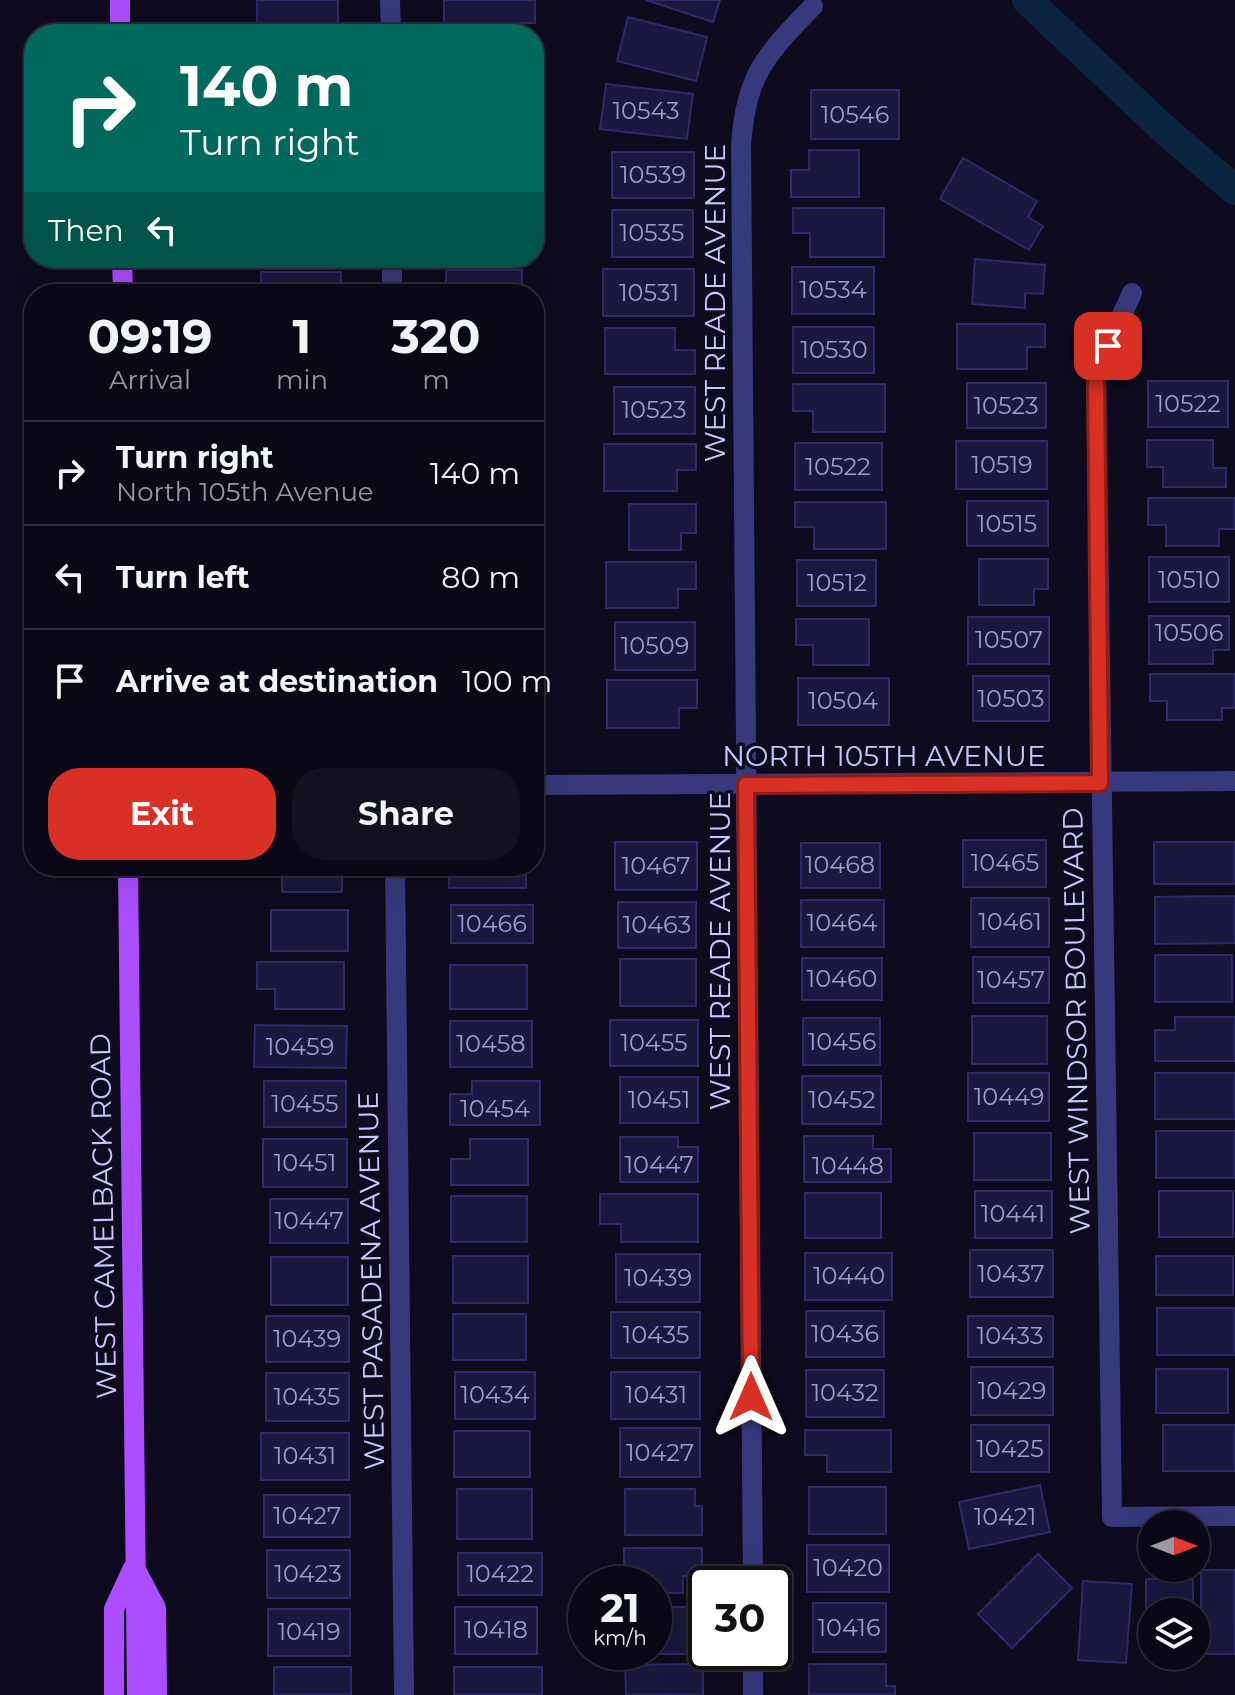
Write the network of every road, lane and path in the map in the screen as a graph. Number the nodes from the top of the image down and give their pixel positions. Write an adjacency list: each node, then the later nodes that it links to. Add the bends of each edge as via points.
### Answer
1 (120, 0): 4 (main road)
2 (390, 0): 5 (street)
3 (813, 6): 10 (street, WEST READE AVENUE, via 767,54 743,111)
4 (120, 24)
5 (391, 24)
6 (1132, 293): 8 (street, WEST WINDSOR BOULEVARD, via 1096,372)
7 (1235, 781): 8 (street, NORTH 105TH AVENUE)
8 (1100, 783): 10 (street, NORTH 105TH AVENUE); 13 (street, WEST WINDSOR BOULEVARD, via 1112,1517)
9 (544, 785): 10 (street, NORTH 105TH AVENUE)
10 (746, 785): 15 (street, WEST READE AVENUE)
11 (128, 876): 14 (main road, WEST CAMELBACK ROAD)
12 (395, 876): 20 (street, WEST PASADENA AVENUE)
13 (1235, 1516)
14 (134, 1566): 17 (main road, WEST CAMELBACK ROAD, via 114,1609); 18 (main road); 19 (main road, WEST CAMELBACK ROAD, via 156,1608)
15 (753, 1566)
16 (753, 1670): 21 (street)
17 (114, 1695)
18 (137, 1695)
19 (157, 1695)
20 (404, 1695)
21 (753, 1695)

